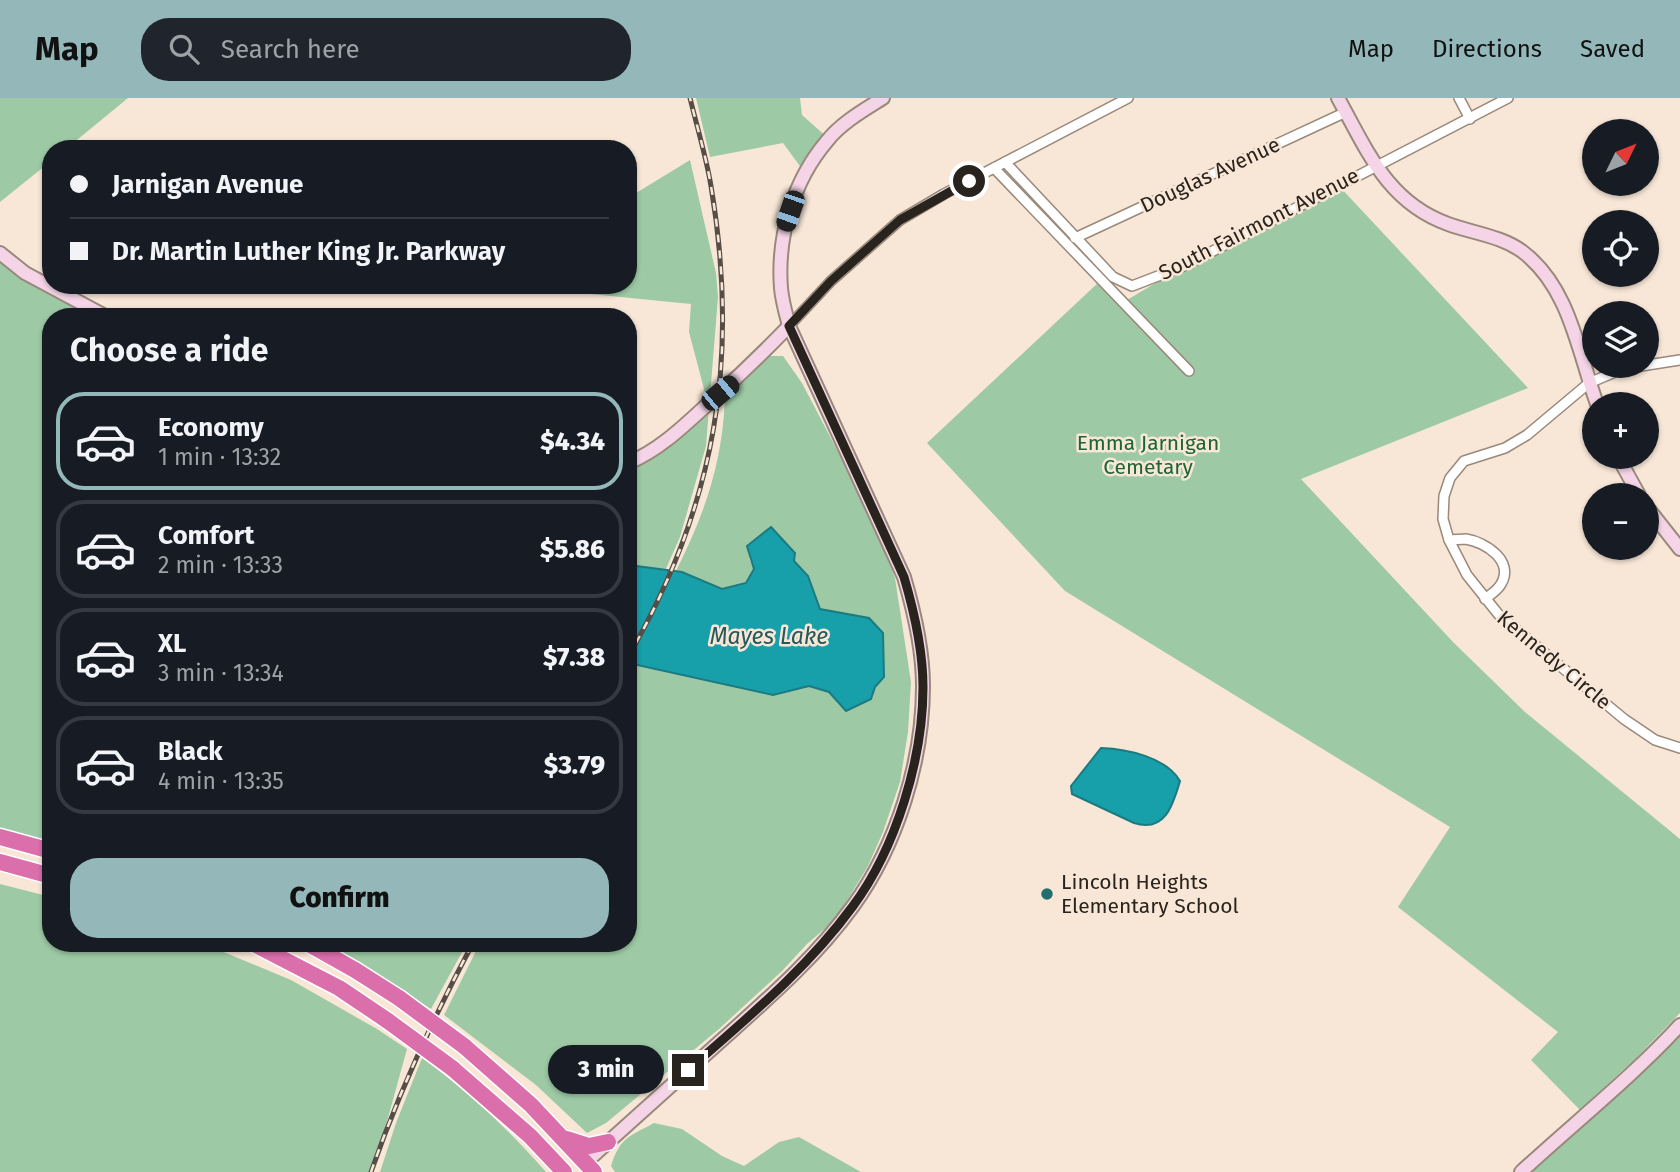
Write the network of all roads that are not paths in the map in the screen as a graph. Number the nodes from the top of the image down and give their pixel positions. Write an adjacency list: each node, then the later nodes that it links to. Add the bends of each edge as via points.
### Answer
1 (883, 98): 16 (main road, via 828,138 794,198 785,224 782,257 781,289)
2 (1128, 98): 8 (street)
3 (1338, 98): 6 (main road)
4 (1459, 98): 7 (street)
5 (1508, 98): 7 (street, South Fairmont Avenue)
6 (1346, 112): 9 (main road); 11 (street, Douglas Avenue)
7 (1471, 119): 9 (street, South Fairmont Avenue)
8 (1005, 162): 10 (street); 11 (street, South Fairmont Avenue)
9 (1375, 166): 11 (street, South Fairmont Avenue, via 1184,266 1132,286 1113,277); 19 (main road, via 1402,196 1437,220 1523,252 1560,298)
10 (994, 168): 16 (street, via 900,220 831,281); 18 (street)
11 (1075, 238)
12 (0, 253): 13 (main road)
13 (42, 282)
14 (64, 294): 15 (main road)
15 (90, 308)
16 (789, 326): 21 (main road, via 698,414); 35 (main road, via 904,577 914,611 923,685 911,778 889,844 854,905 801,968)
17 (1680, 360): 19 (street, Kennedy Circle, via 1622,369)
18 (1189, 371)
19 (1589, 383): 20 (main road); 23 (street, Kennedy Circle, via 1527,435 1505,448 1464,461 1450,478 1444,496 1443,519)
20 (1592, 392)
21 (637, 458)
22 (1659, 523): 24 (main road)
23 (1449, 540): 25 (street, Kennedy Circle); 25 (street, via 1484,545 1503,565 1501,585)
24 (1680, 549)
25 (1485, 599): 26 (street, Kennedy Circle, via 1624,719 1655,740)
26 (1680, 748)
27 (0, 837): 28 (highway)
28 (42, 849)
29 (0, 862): 30 (highway)
30 (42, 874)
31 (269, 952): 36 (highway, bridge, via 339,988 388,1021 452,1068)
32 (323, 952): 34 (highway, bridge, via 464,1046)
33 (1680, 1025): 39 (main road)
34 (563, 1138): 35 (highway, via 589,1146); 37 (highway)
35 (608, 1142): 37 (main road)
36 (550, 1157): 37 (highway); 38 (highway)
37 (587, 1169)
38 (564, 1172)
39 (1521, 1172)

